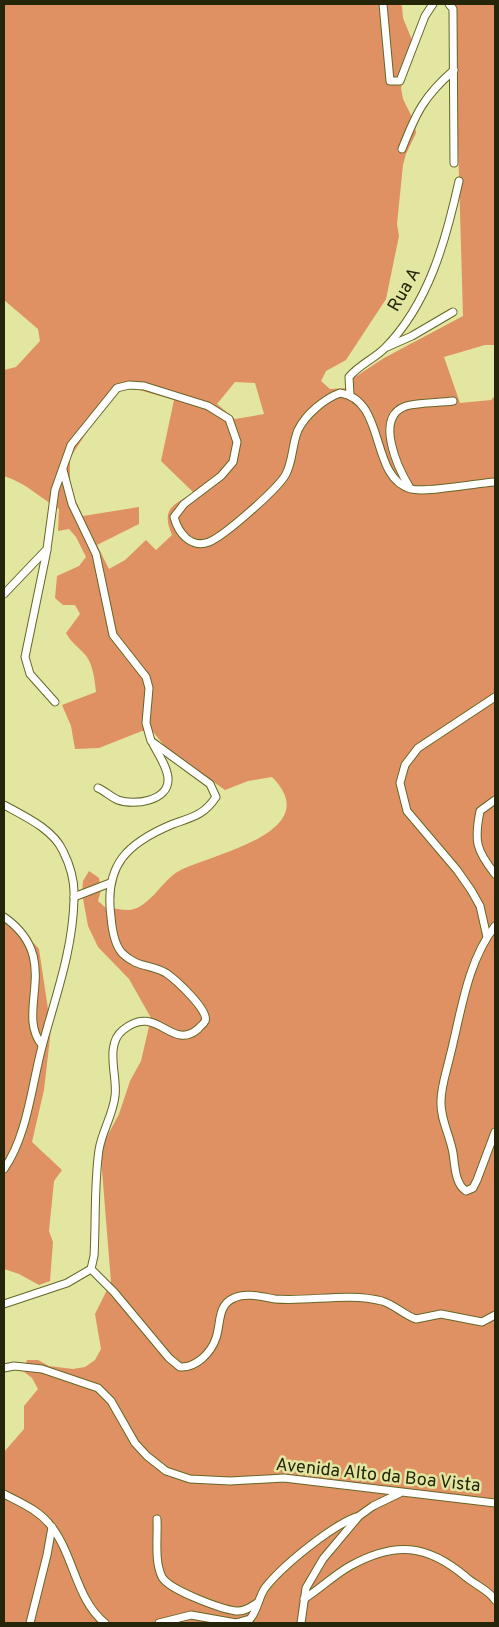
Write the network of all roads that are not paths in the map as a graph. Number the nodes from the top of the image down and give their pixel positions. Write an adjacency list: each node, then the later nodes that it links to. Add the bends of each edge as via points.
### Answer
1 (383, 4): 2 (street, via 390,81 400,81 425,16)
2 (433, 4)
3 (450, 4): 4 (street, via 453,9)
4 (454, 70): 5 (street, via 436,86 417,111); 6 (street)
5 (402, 149)
6 (454, 163)
7 (458, 181): 9 (street, Rua A, via 446,240 430,280)
8 (453, 312): 9 (street)
9 (384, 349): 10 (street, Rua A, via 358,366 349,377)
10 (350, 394): 12 (street, via 340,393 317,408 299,430 282,480 208,542 194,543 183,537 174,517 184,504 221,476 233,462 237,442 229,419 208,406 144,386 117,388 76,436); 14 (street, via 372,423 392,477)
11 (452, 401): 14 (street, via 406,406 393,419 391,450)
12 (63, 470): 15 (street, via 52,500); 19 (street, via 72,504 96,554 109,626 148,683 146,723)
13 (495, 482): 14 (street)
14 (410, 489)
15 (47, 549): 16 (street); 18 (street, via 25,657 30,674)
16 (4, 594)
17 (495, 697): 28 (street, via 418,748 405,765 400,782 407,811 457,870 480,906)
18 (55, 702)
19 (152, 741): 20 (street, via 168,778 167,786 160,795 141,802 128,802 117,800); 24 (street, via 210,784 216,797 204,812 168,826 130,849 115,866)
20 (98, 788)
21 (495, 800): 23 (street, via 480,811 476,837 478,850)
22 (4, 805): 25 (street, via 47,832 62,849 72,877)
23 (495, 874)
24 (110, 883): 25 (street); 32 (street, via 111,918 121,952 142,967 165,973 182,986 206,1013 205,1022 184,1037 171,1034 153,1022 131,1025 117,1037 113,1056 115,1097 99,1150)
25 (74, 896): 29 (street, via 64,969)
26 (4, 917): 29 (street, via 21,932 31,948 36,985 34,1027)
27 (495, 926): 28 (street)
28 (487, 937): 30 (street, via 467,985 441,1100 443,1123 458,1180 466,1191 473,1188 477,1180)
29 (42, 1045): 31 (street, via 39,1068 16,1146)
30 (495, 1132)
31 (4, 1169)
32 (91, 1269): 33 (street, via 67,1283); 34 (street, via 180,1367 194,1364 203,1357 216,1337 224,1305 245,1295 288,1300 365,1299 392,1305 416,1319 441,1314 482,1322)
33 (4, 1304)
34 (495, 1314)
35 (4, 1368): 36 (street, Avenida Alto da Boa Vista, via 42,1369 98,1388 111,1402 135,1443 166,1472 190,1479 284,1478)
36 (400, 1493): 38 (street, Avenida Alto da Boa Vista); 39 (street)
37 (4, 1494): 41 (street, via 37,1511)
38 (495, 1503)
39 (359, 1516): 42 (street, via 313,1575); 44 (street, via 342,1523 287,1566 264,1590)
40 (157, 1519): 44 (street, via 158,1564 165,1582 180,1591 235,1611)
41 (52, 1526): 45 (street); 46 (street, via 94,1612)
42 (304, 1599): 43 (street, via 351,1566 380,1553 411,1549 447,1561); 49 (street)
43 (495, 1600)
44 (257, 1603): 48 (street, via 250,1619)
45 (30, 1623)
46 (105, 1623)
47 (159, 1623): 48 (street, via 190,1615)
48 (236, 1623)
49 (301, 1623)

